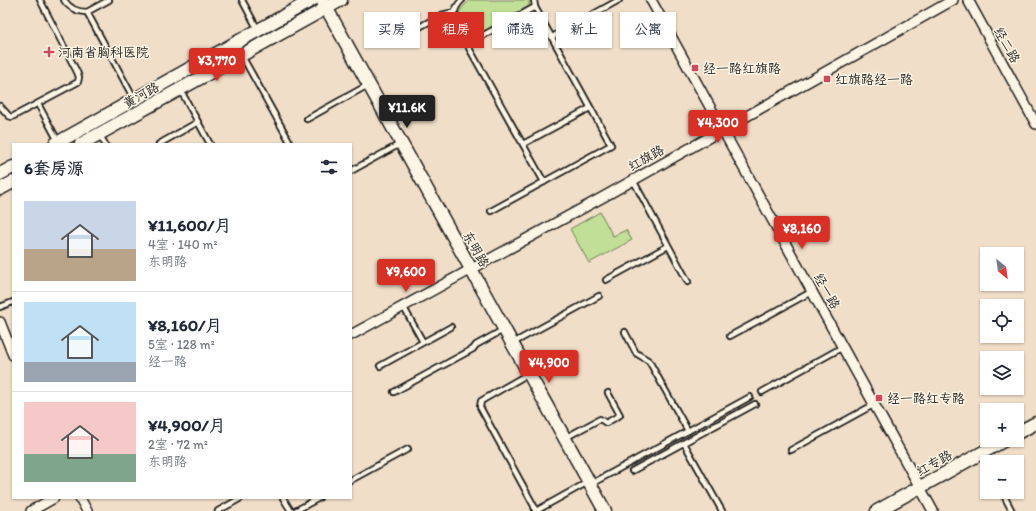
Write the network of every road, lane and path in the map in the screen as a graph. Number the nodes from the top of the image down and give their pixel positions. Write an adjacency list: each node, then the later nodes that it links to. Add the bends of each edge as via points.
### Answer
1 (40, 0): 25 (lane, via 79,77 78,82)
2 (64, 0): 15 (lane, via 72,8)
3 (109, 0): 15 (lane)
4 (242, 0): 17 (lane)
5 (312, 0): 17 (street, 黄河路)
6 (341, 0): 13 (street, 黄河路)
7 (462, 0): 16 (lane)
8 (534, 0): 14 (lane)
9 (619, 0): 19 (lane)
10 (651, 0): 31 (street, 经一路)
11 (953, 0): 31 (street, 红旗路)
12 (968, 0): 30 (street, 经二路)
13 (324, 4): 21 (street, 黄河路); 22 (street, 东明路)
14 (535, 7): 18 (lane); 19 (lane)
15 (87, 12): 24 (lane)
16 (455, 12)
17 (258, 30): 24 (street, 黄河路)
18 (484, 34)
19 (552, 37): 27 (lane)
20 (469, 48): 39 (lane)
21 (242, 55): 23 (street, 黄河路); 37 (lane)
22 (369, 84): 28 (lane); 38 (street, 东明路)
23 (180, 89): 29 (lane); 32 (street, 黄河路)
24 (134, 99): 33 (street, 黄河路)
25 (38, 104): 26 (lane, via 12,117); 33 (lane)
26 (0, 106)
27 (590, 108): 39 (lane); 44 (lane, via 611,145)
28 (307, 119)
29 (198, 122): 35 (lane); 36 (lane)
30 (1036, 124)
31 (723, 129): 43 (street, 红旗路); 52 (street, 经一路)
32 (102, 139): 34 (street, 黄河路)
33 (57, 143)
34 (85, 143)
35 (161, 143)
36 (209, 143)
37 (290, 143)
38 (402, 143): 41 (lane); 49 (street, 东明路)
39 (523, 144): 44 (lane)
40 (12, 168): 42 (street)
41 (352, 170)
42 (0, 174)
43 (633, 180): 48 (lane); 49 (street, 红旗路)
44 (544, 182): 47 (lane)
45 (12, 183): 46 (street)
46 (0, 189)
47 (491, 211)
48 (668, 246): 50 (lane); 51 (lane)
49 (471, 269): 55 (street, 红旗路); 59 (street, 东明路)
50 (606, 280)
51 (688, 282)
52 (812, 291): 62 (lane); 65 (street, 经一路)
53 (599, 296): 64 (lane)
54 (12, 302): 56 (lane)
55 (403, 306): 61 (street, 红旗路); 63 (lane)
56 (0, 307)
57 (0, 322): 66 (street)
58 (451, 327): 63 (lane)
59 (504, 329): 64 (street, 东明路); 69 (lane)
60 (624, 332): 77 (lane, via 636,353 649,361)
61 (352, 334)
62 (730, 336)
63 (423, 342): 67 (lane)
64 (512, 343): 68 (street, 东明路)
65 (843, 347): 70 (lane); 74 (street, 经一路)
66 (12, 352)
67 (380, 366)
68 (529, 373): 78 (street, 东明路); 99 (lane, via 480,401 480,407)
69 (394, 392)
70 (762, 392)
71 (608, 393): 78 (lane, via 620,415 606,422 600,419)
72 (750, 397): 77 (lane)
73 (755, 404): 79 (lane)
74 (875, 404): 82 (lane); 87 (street, 经一路)
75 (1036, 423): 76 (street)
76 (1024, 429)
77 (688, 431): 86 (lane)
78 (565, 438): 86 (street, 东明路)
79 (684, 442): 84 (lane); 101 (lane)
80 (992, 447): 83 (street, 红专路)
81 (408, 449): 85 (lane)
82 (791, 450)
83 (981, 453): 87 (street, 红专路)
84 (632, 471)
85 (352, 479)
86 (590, 483): 99 (lane); 100 (street, 东明路)
87 (920, 487): 102 (street, 红专路); 103 (street, 经一路)
88 (52, 499): 94 (street)
89 (81, 499): 95 (street)
90 (239, 499): 96 (lane)
91 (284, 499): 97 (lane)
92 (317, 499): 98 (lane)
93 (1006, 499): 104 (lane)
94 (31, 511)
95 (87, 511)
96 (218, 511)
97 (291, 511)
98 (295, 511)
99 (536, 511)
100 (605, 511)
101 (722, 511)
102 (877, 511)
103 (933, 511)
104 (1012, 511)

